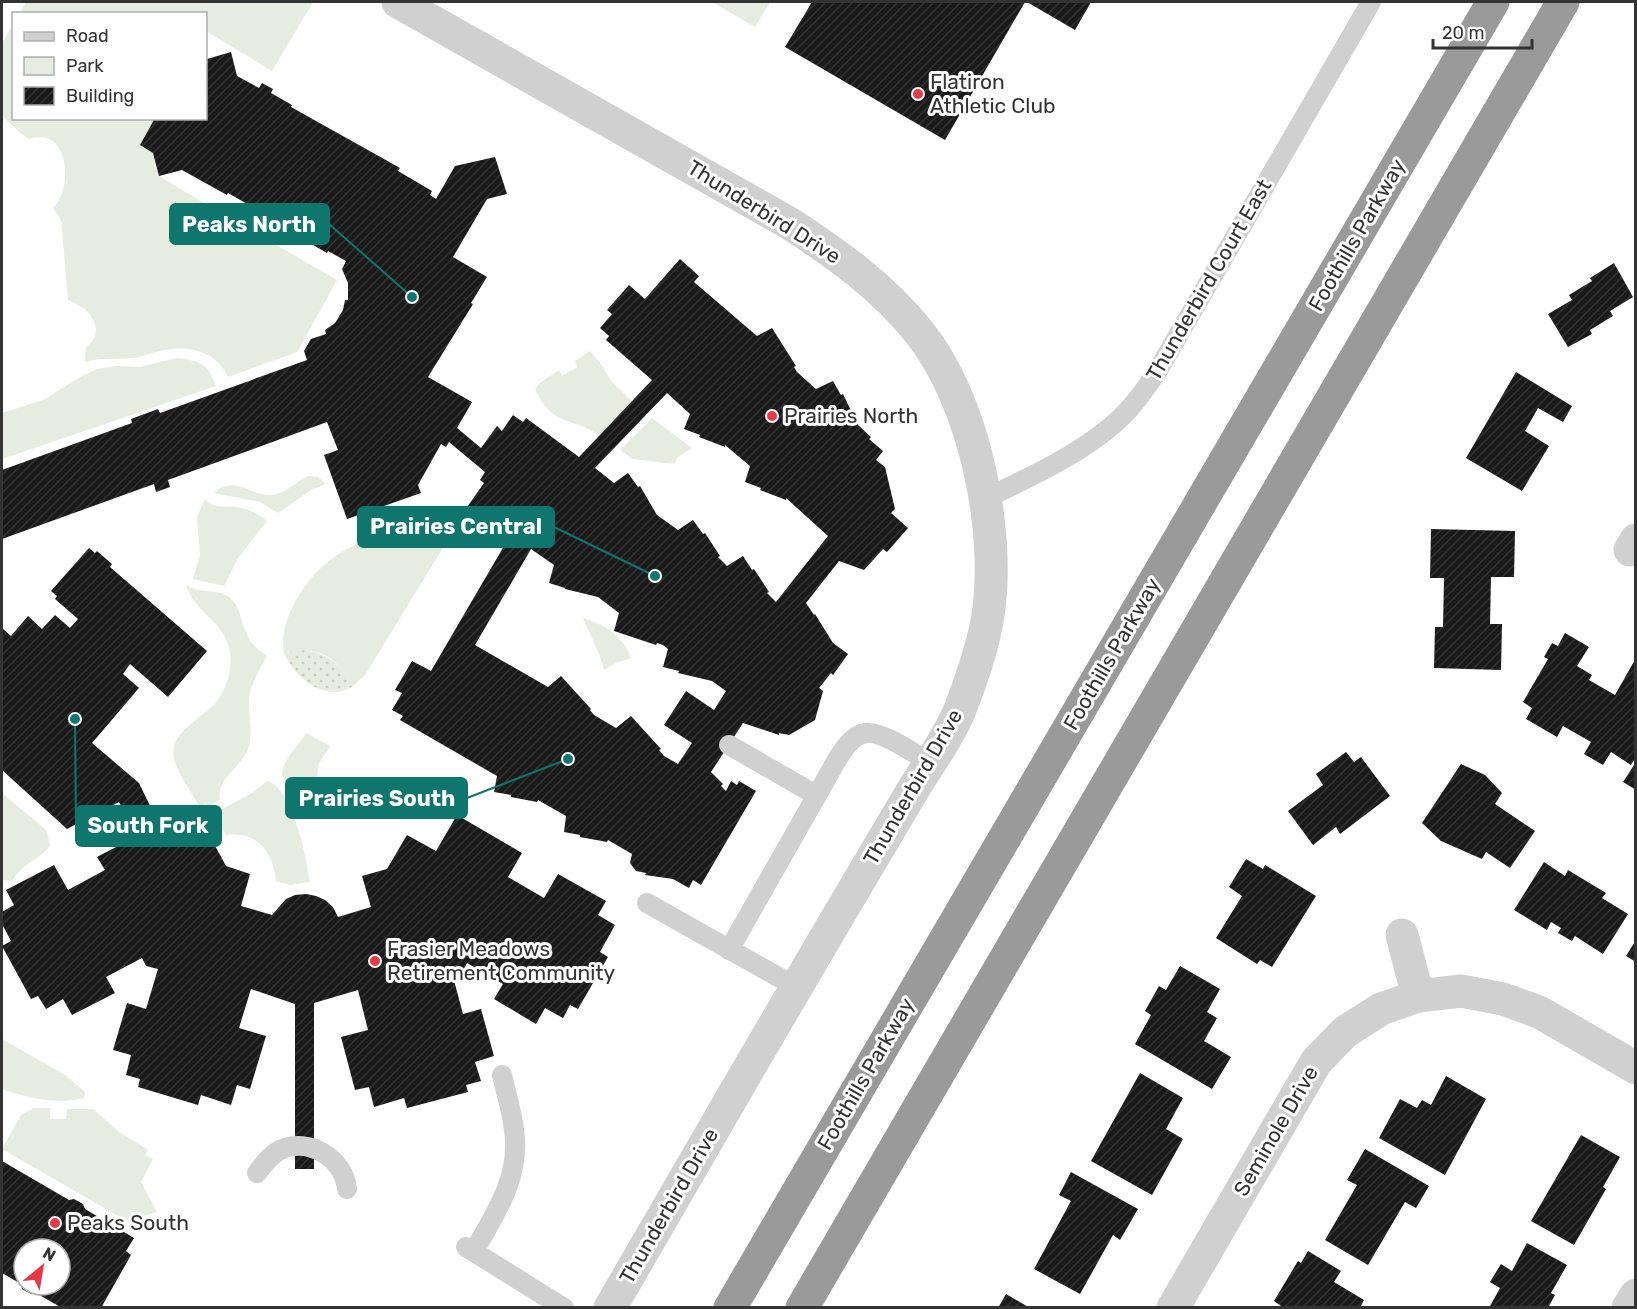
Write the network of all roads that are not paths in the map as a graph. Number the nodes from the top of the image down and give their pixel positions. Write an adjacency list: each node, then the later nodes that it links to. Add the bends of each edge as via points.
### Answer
1 (398, 2): 5 (street, Thunderbird Drive, via 789,223 867,278 921,334 949,378 970,435)
2 (1371, 2): 5 (lane, Thunderbird Court East, via 1157,372 1134,404 1110,428 1070,455)
3 (1493, 2): 21 (highway, Foothills Parkway)
4 (1563, 2): 22 (highway)
5 (985, 500): 7 (street, Thunderbird Drive, via 992,548 988,614 976,666 957,716)
6 (729, 745): 8 (lane)
7 (930, 763): 8 (lane, via 882,736 867,733 855,737 843,750); 12 (street, Thunderbird Drive)
8 (816, 795): 11 (lane)
9 (647, 903): 11 (lane)
10 (1402, 935): 13 (street)
11 (729, 950): 12 (lane)
12 (796, 987): 20 (street, Thunderbird Drive)
13 (1418, 996): 14 (street, Seminole Drive, via 1461,991 1503,999 1539,1012); 23 (street, Seminole Drive, via 1381,1009 1345,1032 1316,1062)
14 (1635, 1068)
15 (502, 1076): 19 (lane, via 514,1130 513,1173 499,1207 470,1249)
16 (257, 1173): 17 (lane, via 268,1158 281,1150 313,1148 328,1155 339,1167)
17 (347, 1189)
18 (1635, 1295): 24 (street)
19 (564, 1308)
20 (610, 1308)
21 (730, 1308)
22 (802, 1308)
23 (1173, 1308)
24 (1628, 1308)

